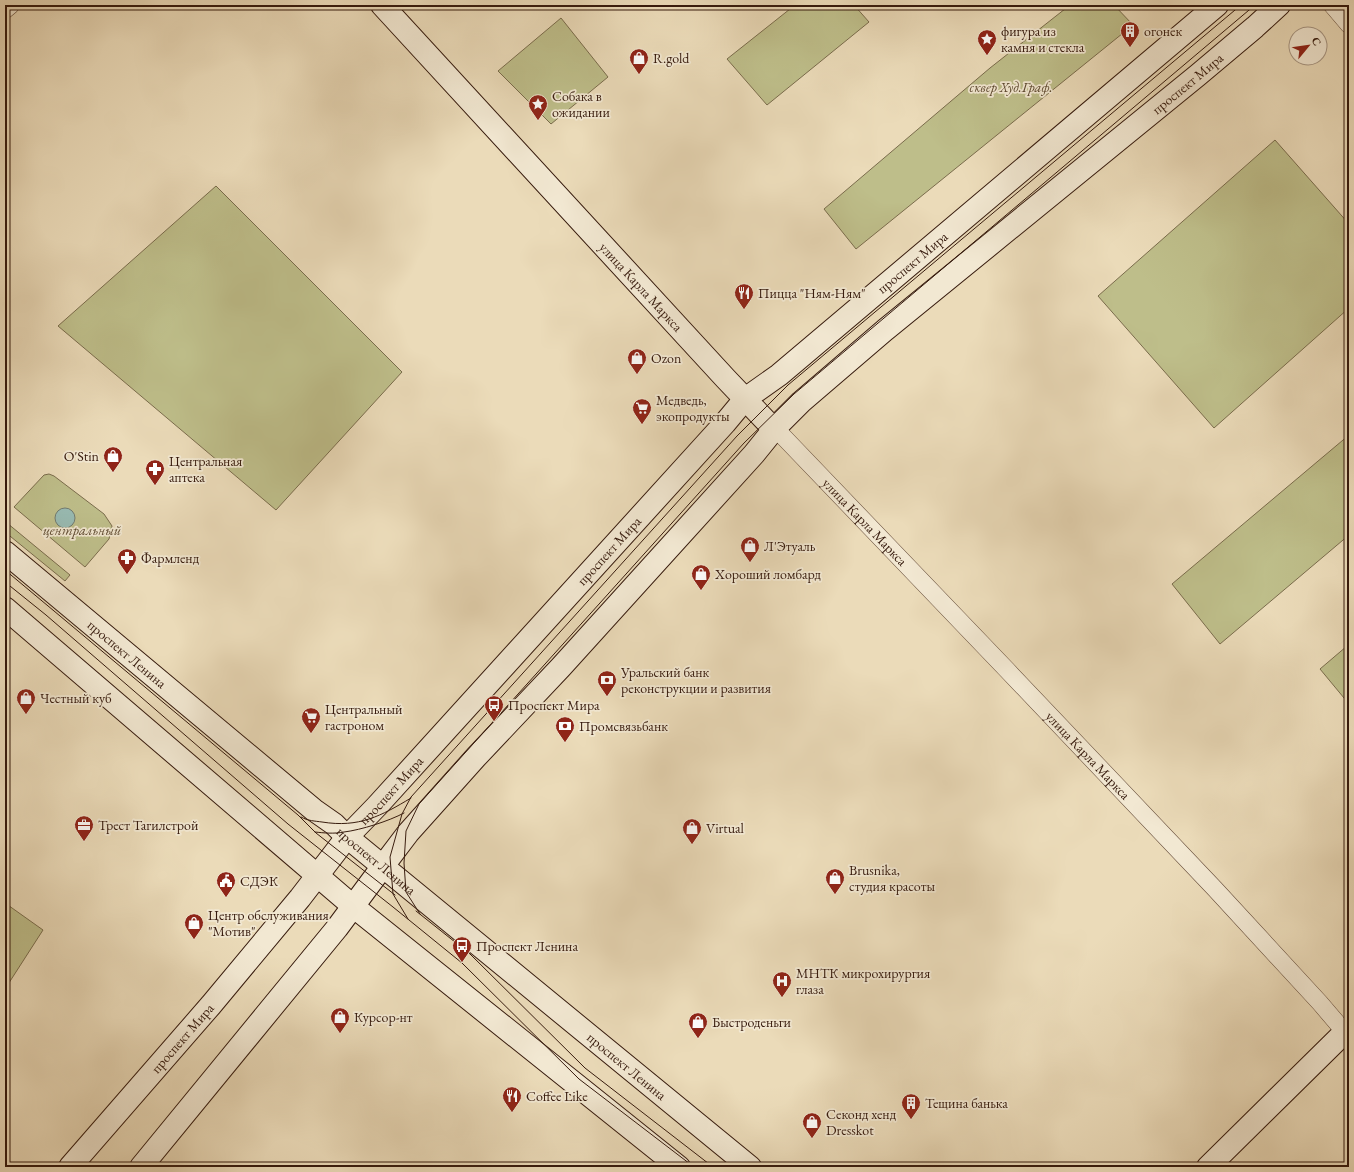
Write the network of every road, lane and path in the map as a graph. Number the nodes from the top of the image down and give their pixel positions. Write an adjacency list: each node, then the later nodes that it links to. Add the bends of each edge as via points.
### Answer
1 (11, 5): 6 (street)
2 (382, 5): 8 (main road, улица Карла Маркса)
3 (1217, 5): 8 (main road, проспект Мира, via 779,375)
4 (1279, 5): 9 (main road, проспект Мира, via 1198,75 885,330)
5 (1332, 5): 7 (street)
6 (5, 10)
7 (1349, 25)
8 (745, 399): 9 (main road, улица Карла Маркса); 12 (main road, проспект Мира)
9 (774, 428): 13 (main road, проспект Мира, via 754,454 408,833); 16 (street, улица Карла Маркса, via 1007,670)
10 (5, 552): 12 (main road, проспект Ленина)
11 (5, 608): 14 (main road)
12 (347, 837): 13 (main road, проспект Ленина); 14 (main road, проспект Мира)
13 (383, 866): 15 (main road, проспект Мира); 20 (main road, проспект Ленина)
14 (317, 876): 15 (main road); 17 (main road, проспект Мира, via 211,1005)
15 (354, 907): 18 (main road, проспект Мира); 19 (main road)
16 (1348, 1032): 21 (main road)
17 (70, 1167)
18 (141, 1167)
19 (679, 1167)
20 (750, 1167)
21 (1208, 1167)

